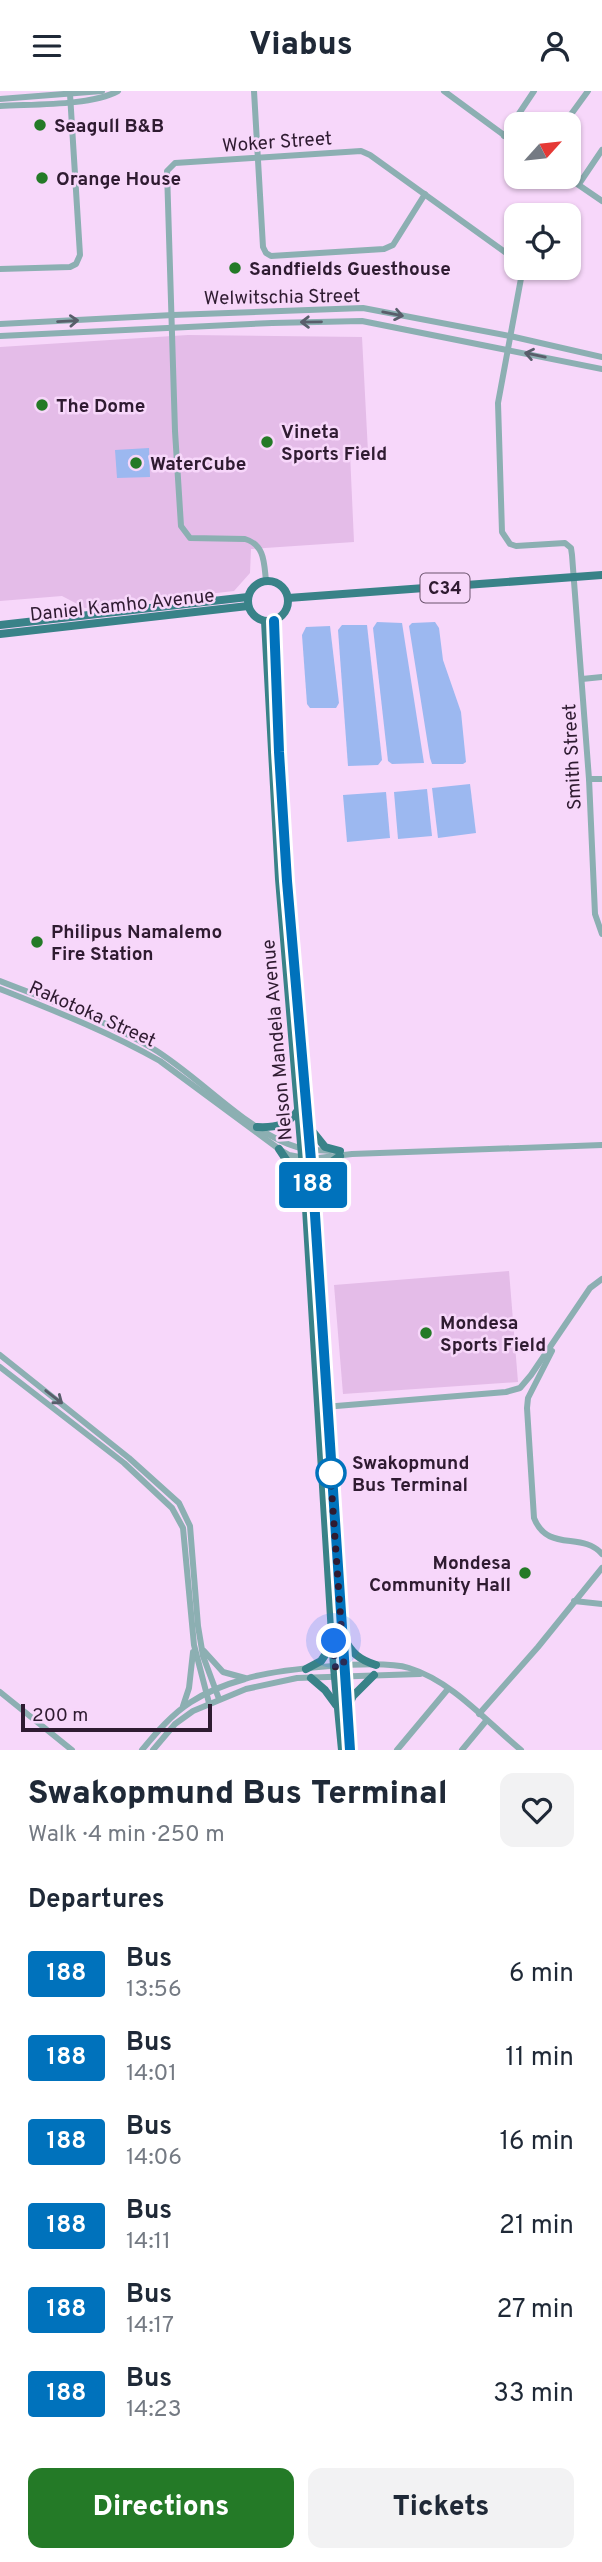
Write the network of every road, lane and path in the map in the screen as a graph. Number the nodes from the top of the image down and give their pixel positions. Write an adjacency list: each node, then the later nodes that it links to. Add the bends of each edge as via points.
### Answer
1 (102, 91): 7 (street)
2 (118, 91): 7 (street, via 90,100)
3 (254, 91): 14 (street)
4 (444, 91): 12 (street)
5 (534, 91): 10 (street)
6 (588, 91): 11 (street)
7 (71, 98): 8 (street); 9 (street); 20 (street, via 80,255 69,267)
8 (0, 99)
9 (0, 107)
10 (520, 112)
11 (573, 112)
12 (504, 136)
13 (602, 150): 15 (street)
14 (258, 158): 17 (street, Woker Street, via 361,151); 17 (street, via 263,247 271,256 384,249 393,245); 22 (street, Woker Street, via 175,163 167,171)
15 (581, 181)
16 (581, 185): 18 (street)
17 (425, 194): 19 (street, Woker Street)
18 (602, 201)
19 (504, 251)
20 (0, 269)
21 (521, 280): 26 (street)
22 (173, 315): 23 (street, Welwitschia Street, one-way to 22); 24 (street, Woker Street); 26 (street, Welwitschia Street, one-way to 26, via 362,308)
23 (0, 324)
24 (173, 329): 25 (street, Welwitschia Street); 27 (street, Welwitschia Street, one-way to 24, via 362,321); 31 (street, Woker Street, via 181,526 190,538 253,541 264,557)
25 (0, 336)
26 (510, 336): 27 (street); 28 (street, Welwitschia Street)
27 (507, 349): 28 (street, Welwitschia Street, one-way to 27); 30 (street, via 498,403 502,532 516,546 565,543)
28 (602, 364)
29 (602, 575): 30 (main road, C34)
30 (575, 577): 32 (main road, C34); 38 (street, Smith Street)
31 (266, 580): 32 (main road, via 280,585); 33 (main road, via 254,586)
32 (288, 598): 34 (main road, via 285,612)
33 (248, 601): 34 (main road, via 254,616); 35 (main road, Daniel Kamho Avenue); 36 (main road, Daniel Kamho Avenue)
34 (270, 621): 46 (main road, Nelson Mandela Avenue, via 279,879); 47 (main road, Nelson Mandela Avenue)
35 (0, 625)
36 (0, 634)
37 (602, 677): 38 (street)
38 (582, 679): 39 (street, Smith Street)
39 (589, 779): 40 (street); 41 (street, Smith Street)
40 (602, 779)
41 (593, 865): 42 (street); 43 (street, Smith Street, via 595,914)
42 (602, 865)
43 (602, 934)
44 (0, 981): 48 (street, Rakotoka Street, via 148,1046)
45 (0, 989): 50 (street, Rakotoka Street, via 160,1061)
46 (299, 1109): 48 (main road, via 281,1126); 51 (main road, Nelson Mandela Avenue)
47 (307, 1124): 51 (main road, Nelson Mandela Avenue); 52 (main road, via 319,1142)
48 (257, 1127): 51 (street, Rakotoka Street)
49 (602, 1145): 52 (street, Rakotoka Street)
50 (279, 1149): 53 (street, Rakotoka Street); 55 (main road)
51 (305, 1149): 52 (street, Rakotoka Street); 53 (main road, Nelson Mandela Avenue)
52 (340, 1154): 53 (street, Rakotoka Street); 54 (main road)
53 (306, 1159): 54 (main road, Nelson Mandela Avenue); 55 (main road, Nelson Mandela Avenue)
54 (313, 1184): 60 (main road, Nelson Mandela Avenue)
55 (305, 1192): 60 (main road, Nelson Mandela Avenue)
56 (602, 1279): 57 (street, via 590,1288)
57 (564, 1328): 60 (street, via 520,1388); 61 (street, via 528,1398 534,1518 547,1537 592,1545)
58 (0, 1355): 67 (street, one-way to 67, via 129,1458 184,1509 190,1526)
59 (0, 1367): 67 (street, via 124,1463 177,1513 183,1528)
60 (323, 1407): 65 (main road, Nelson Mandela Avenue); 66 (main road, Nelson Mandela Avenue)
61 (602, 1554)
62 (602, 1568): 63 (street)
63 (574, 1601): 64 (street); 84 (street)
64 (602, 1604)
65 (341, 1632): 68 (main road, via 353,1653); 69 (main road, Nelson Mandela Avenue)
66 (334, 1641): 69 (main road, Nelson Mandela Avenue); 70 (main road, via 321,1661)
67 (198, 1645): 74 (street, via 223,1672); 76 (street); 79 (street); 82 (street)
68 (376, 1665): 69 (street); 71 (street)
69 (339, 1666): 70 (street); 73 (main road, Nelson Mandela Avenue)
70 (306, 1669): 74 (street)
71 (422, 1674): 72 (street); 77 (street)
72 (374, 1675): 73 (street); 83 (main road)
73 (340, 1677): 75 (street); 83 (main road, Nelson Mandela Avenue)
74 (246, 1678): 76 (street)
75 (311, 1678): 80 (street, via 268,1683); 83 (main road)
76 (215, 1689): 79 (street); 80 (street)
77 (448, 1689): 84 (street); 91 (street)
78 (0, 1692): 86 (street)
79 (205, 1694): 81 (street); 82 (street)
80 (219, 1699): 81 (street)
81 (209, 1703): 88 (street, via 174,1724)
82 (183, 1708): 87 (street)
83 (343, 1709): 89 (main road, Nelson Mandela Avenue); 90 (main road, Nelson Mandela Avenue)
84 (479, 1714): 85 (street)
85 (486, 1721): 92 (street); 93 (street)
86 (72, 1750)
87 (142, 1750)
88 (153, 1750)
89 (342, 1750)
90 (350, 1750)
91 (397, 1750)
92 (462, 1750)
93 (521, 1750)

